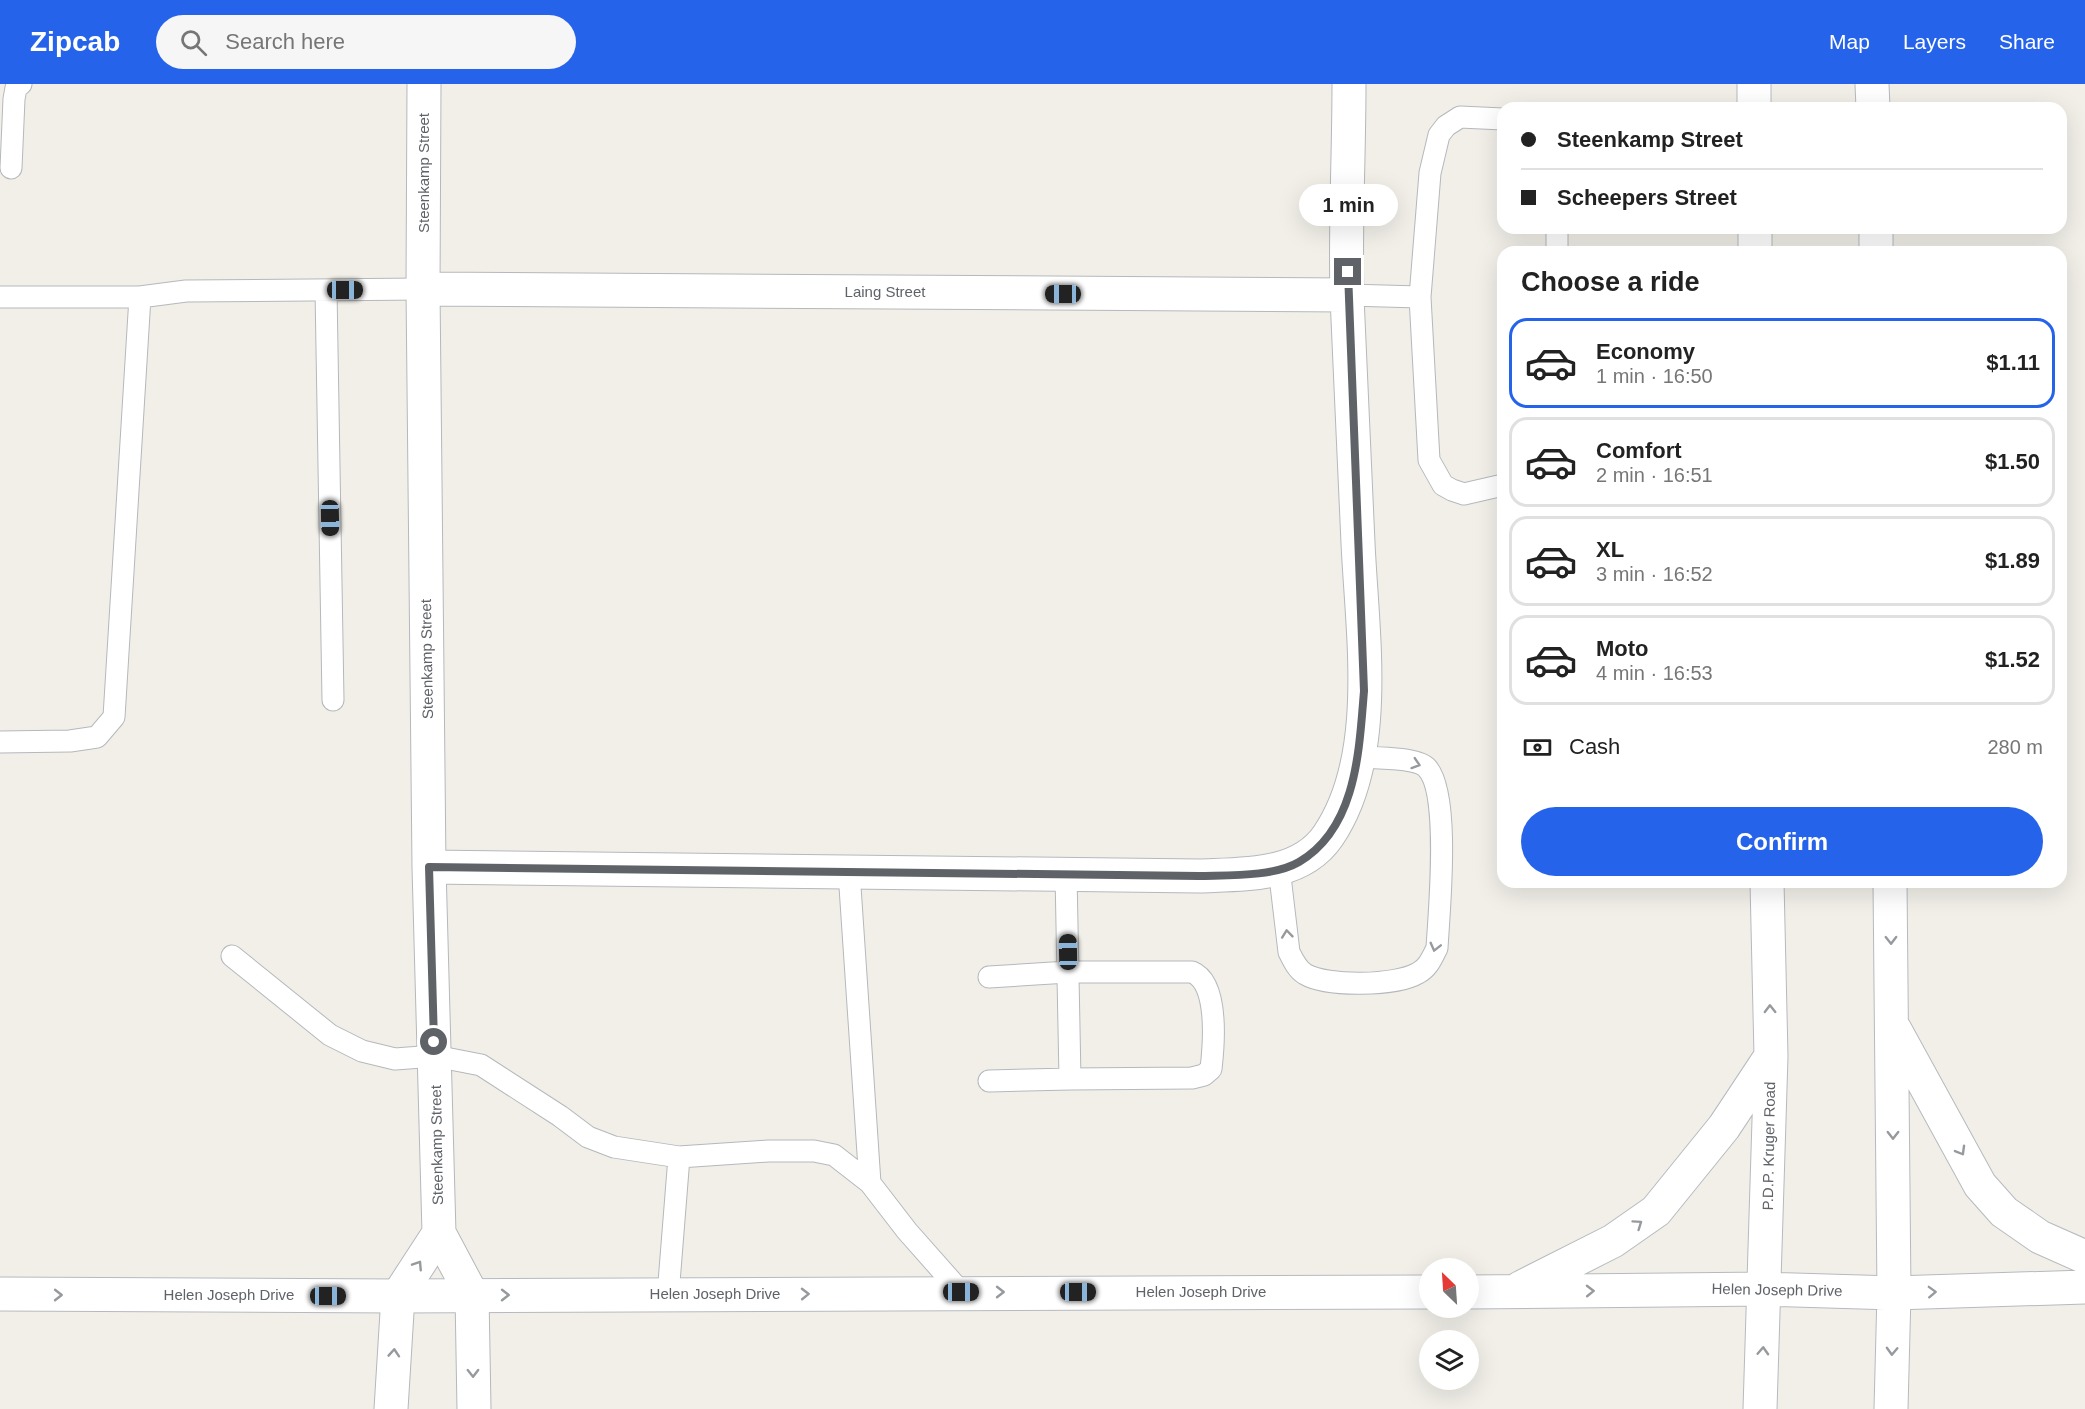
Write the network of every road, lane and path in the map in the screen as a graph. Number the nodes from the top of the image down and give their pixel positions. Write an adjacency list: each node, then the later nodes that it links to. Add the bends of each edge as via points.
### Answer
1 (21, 84): 9 (lane, via 14,99)
2 (424, 84): 11 (street, Steenkamp Street)
3 (1349, 84): 12 (street)
4 (1754, 84): 6 (street)
5 (1872, 84): 7 (street)
6 (1754, 102)
7 (1873, 102)
8 (1497, 119): 15 (lane, via 1460,117 1439,135 1430,173)
9 (11, 168)
10 (326, 290): 11 (lane); 14 (lane, via 186,291); 17 (lane)
11 (423, 290): 12 (street, Laing Street); 20 (street, Steenkamp Street)
12 (1347, 295): 15 (lane); 19 (street, via 1364,691)
13 (0, 297): 14 (lane)
14 (140, 297): 18 (lane, via 114,717 97,736 70,741)
15 (1420, 297): 16 (lane, via 1429,460 1443,485 1452,490 1464,494)
16 (1497, 486)
17 (333, 700)
18 (0, 742)
19 (1358, 757): 21 (street, via 1346,805 1327,838 1299,862); 21 (lane, one-way to 21, via 1425,765 1441,802 1437,948 1430,962 1400,982 1324,982 1305,974 1288,952)
20 (429, 867): 22 (street); 30 (street, Steenkamp Street)
21 (1279, 868): 23 (street, via 1209,876)
22 (849, 872): 23 (street); 35 (lane)
23 (1066, 874): 27 (lane)
24 (1767, 888): 31 (street, P.D.P. Kruger Road, one-way to 24)
25 (1890, 888): 29 (street, one-way to 29)
26 (232, 956): 30 (lane, via 330,1035 354,1047 395,1059)
27 (1068, 972): 28 (lane); 32 (lane); 32 (lane, via 1192,972 1203,976 1209,988 1212,1034 1211,1069 1204,1075)
28 (989, 977)
29 (1892, 1026): 37 (street, one-way to 37, via 1980,1185 2013,1219 2040,1237); 44 (street, one-way to 44)
30 (435, 1056): 34 (lane, via 481,1065 588,1137 614,1147); 36 (street, Steenkamp Street)
31 (1771, 1056): 39 (street, P.D.P. Kruger Road); 43 (street, one-way to 31, via 1613,1240 1656,1211 1724,1127)
32 (1070, 1079): 33 (lane)
33 (989, 1081)
34 (679, 1157): 35 (lane, via 814,1150 834,1155); 47 (lane)
35 (870, 1183): 40 (lane)
36 (439, 1233): 46 (street, Steenkamp Street); 48 (street, one-way to 36)
37 (2085, 1257)
38 (2085, 1287): 44 (street, Helen Joseph Drive, one-way to 38)
39 (1765, 1289): 43 (street, Helen Joseph Drive, one-way to 39); 44 (street, Helen Joseph Drive); 51 (street, P.D.P. Kruger Road, one-way to 39)
40 (961, 1292): 41 (street, Helen Joseph Drive, one-way to 41); 47 (street, Helen Joseph Drive, one-way to 40)
41 (1419, 1292)
42 (1479, 1292): 43 (street, Helen Joseph Drive)
43 (1513, 1292)
44 (1894, 1293): 52 (street, one-way to 52)
45 (0, 1294): 48 (street, Helen Joseph Drive, one-way to 48)
46 (472, 1295): 47 (street, Helen Joseph Drive, one-way to 47); 48 (street, Helen Joseph Drive); 50 (street, one-way to 50)
47 (668, 1295)
48 (398, 1296): 49 (street, one-way to 48)
49 (391, 1409)
50 (474, 1409)
51 (1760, 1409)
52 (1891, 1409)

